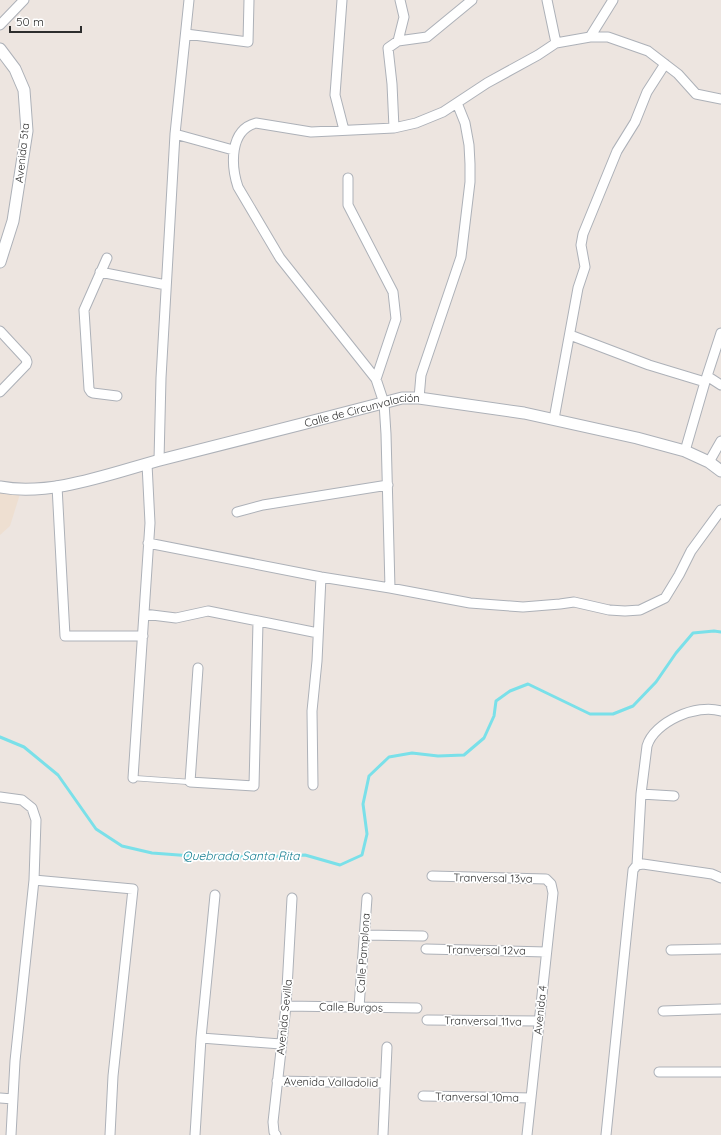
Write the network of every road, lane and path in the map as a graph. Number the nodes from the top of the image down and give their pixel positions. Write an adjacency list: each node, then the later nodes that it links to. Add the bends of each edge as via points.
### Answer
1 (24, 0): 9 (street)
2 (189, 0): 10 (street)
3 (249, 0): 10 (street, via 248,42)
4 (342, 0): 19 (street, via 336,95)
5 (400, 0): 12 (street, via 404,17)
6 (472, 0): 12 (street, via 428,36)
7 (547, 0): 13 (street)
8 (613, 0): 11 (street)
9 (0, 25)
10 (186, 34): 20 (street)
11 (590, 37): 13 (street); 15 (street, via 608,37 648,51)
12 (398, 41): 18 (street, via 388,48)
13 (556, 43): 17 (street)
14 (0, 49): 24 (street, Avenida 5ta, via 15,69 24,90 27,131 13,221)
15 (665, 64): 16 (street, via 696,94); 29 (street, via 647,92 635,122 616,151 583,234 581,245 585,267 578,288)
16 (721, 99)
17 (456, 103): 18 (street, via 443,112 416,123); 35 (street, via 464,123 470,164 461,257 421,375)
18 (394, 128): 19 (street)
19 (344, 130): 21 (street, via 312,132 256,123 240,134)
20 (175, 134): 21 (street); 26 (street)
21 (233, 150): 30 (street, via 238,187 280,258)
22 (348, 178): 30 (street, via 348,205 393,292 396,319)
23 (107, 258): 25 (street)
24 (0, 262)
25 (100, 272): 26 (street); 34 (street, via 84,310 89,388 93,393)
26 (166, 285): 40 (street)
27 (0, 331): 33 (street, via 27,362)
28 (721, 333): 31 (street)
29 (570, 335): 31 (street, via 649,365); 37 (street)
30 (376, 379): 36 (street)
31 (706, 379): 32 (street); 39 (street)
32 (721, 385)
33 (0, 392)
34 (117, 396)
35 (419, 398): 36 (street, Calle de Circunvalación, via 402,398); 37 (street, Calle de Circunvalación)
36 (384, 403): 40 (street, Calle de Circunvalación); 44 (street)
37 (554, 419): 39 (street, Calle de Circunvalación)
38 (721, 441): 41 (street)
39 (685, 451): 41 (street, Calle de Circunvalación)
40 (159, 460): 42 (street, Calle de Circunvalación)
41 (709, 462): 43 (street, Calle de Circunvalación)
42 (147, 464): 45 (street, Calle de Circunvalación, via 100,478); 49 (street, via 150,523)
43 (721, 471)
44 (388, 485): 48 (street, via 263,505); 51 (street)
45 (57, 486): 46 (street, Calle de Circunvalación, via 32,489); 55 (street, via 65,636)
46 (0, 487)
47 (721, 510): 51 (street, via 691,551 665,598 640,610 609,610 574,602 523,607 470,603)
48 (237, 512)
49 (148, 543): 50 (street); 52 (street)
50 (321, 577): 51 (street); 54 (street)
51 (390, 588)
52 (144, 614): 53 (street, via 176,618 208,611); 55 (street)
53 (258, 622): 54 (street); 59 (street, via 254,786)
54 (318, 633): 60 (street, via 312,711)
55 (142, 636): 58 (street)
56 (198, 668): 59 (street)
57 (721, 711): 61 (street, via 690,711 654,732 647,746)
58 (133, 778): 59 (lane)
59 (190, 782)
60 (313, 785)
61 (641, 794): 62 (street); 64 (street)
62 (674, 796)
63 (0, 797): 67 (street, via 22,800 32,808 36,820)
64 (637, 865): 66 (street, via 712,874); 102 (street, via 633,870)
65 (432, 876): 68 (street, Tranversal 13va, via 546,879)
66 (721, 878)
67 (34, 880): 95 (street); 97 (street, via 133,889 113,1076)
68 (552, 884): 77 (street, Avenida 4)
69 (215, 895): 85 (street)
70 (292, 898): 78 (street, Avenida Sevilla)
71 (367, 898): 72 (street, Calle Pamplona)
72 (364, 935): 73 (street); 79 (street, Calle Pamplona)
73 (423, 936)
74 (721, 949): 76 (street)
75 (426, 950): 77 (street, Tranversal 12va)
76 (671, 950)
77 (546, 952): 84 (street, Avenida 4)
78 (286, 1006): 79 (street, Calle Burgos); 86 (street, Avenida Sevilla)
79 (359, 1007): 80 (street, Calle Burgos)
80 (417, 1008)
81 (721, 1009): 82 (street)
82 (663, 1011)
83 (427, 1020): 84 (street, Tranversal 11va)
84 (539, 1021): 94 (street, Avenida 4)
85 (201, 1038): 86 (street); 98 (street)
86 (281, 1044): 90 (street, Avenida Sevilla)
87 (387, 1047): 91 (street)
88 (659, 1072): 89 (street)
89 (721, 1072)
90 (277, 1081): 91 (street, Avenida Valladolid); 99 (street, Avenida Sevilla, via 273,1122)
91 (385, 1083): 100 (street)
92 (423, 1096): 94 (street, Tranversal 10ma)
93 (0, 1098): 95 (street)
94 (531, 1098): 101 (street, Avenida 4)
95 (13, 1099): 96 (street)
96 (11, 1135)
97 (110, 1135)
98 (194, 1135)
99 (276, 1135)
100 (383, 1135)
101 (527, 1135)
102 (606, 1135)

